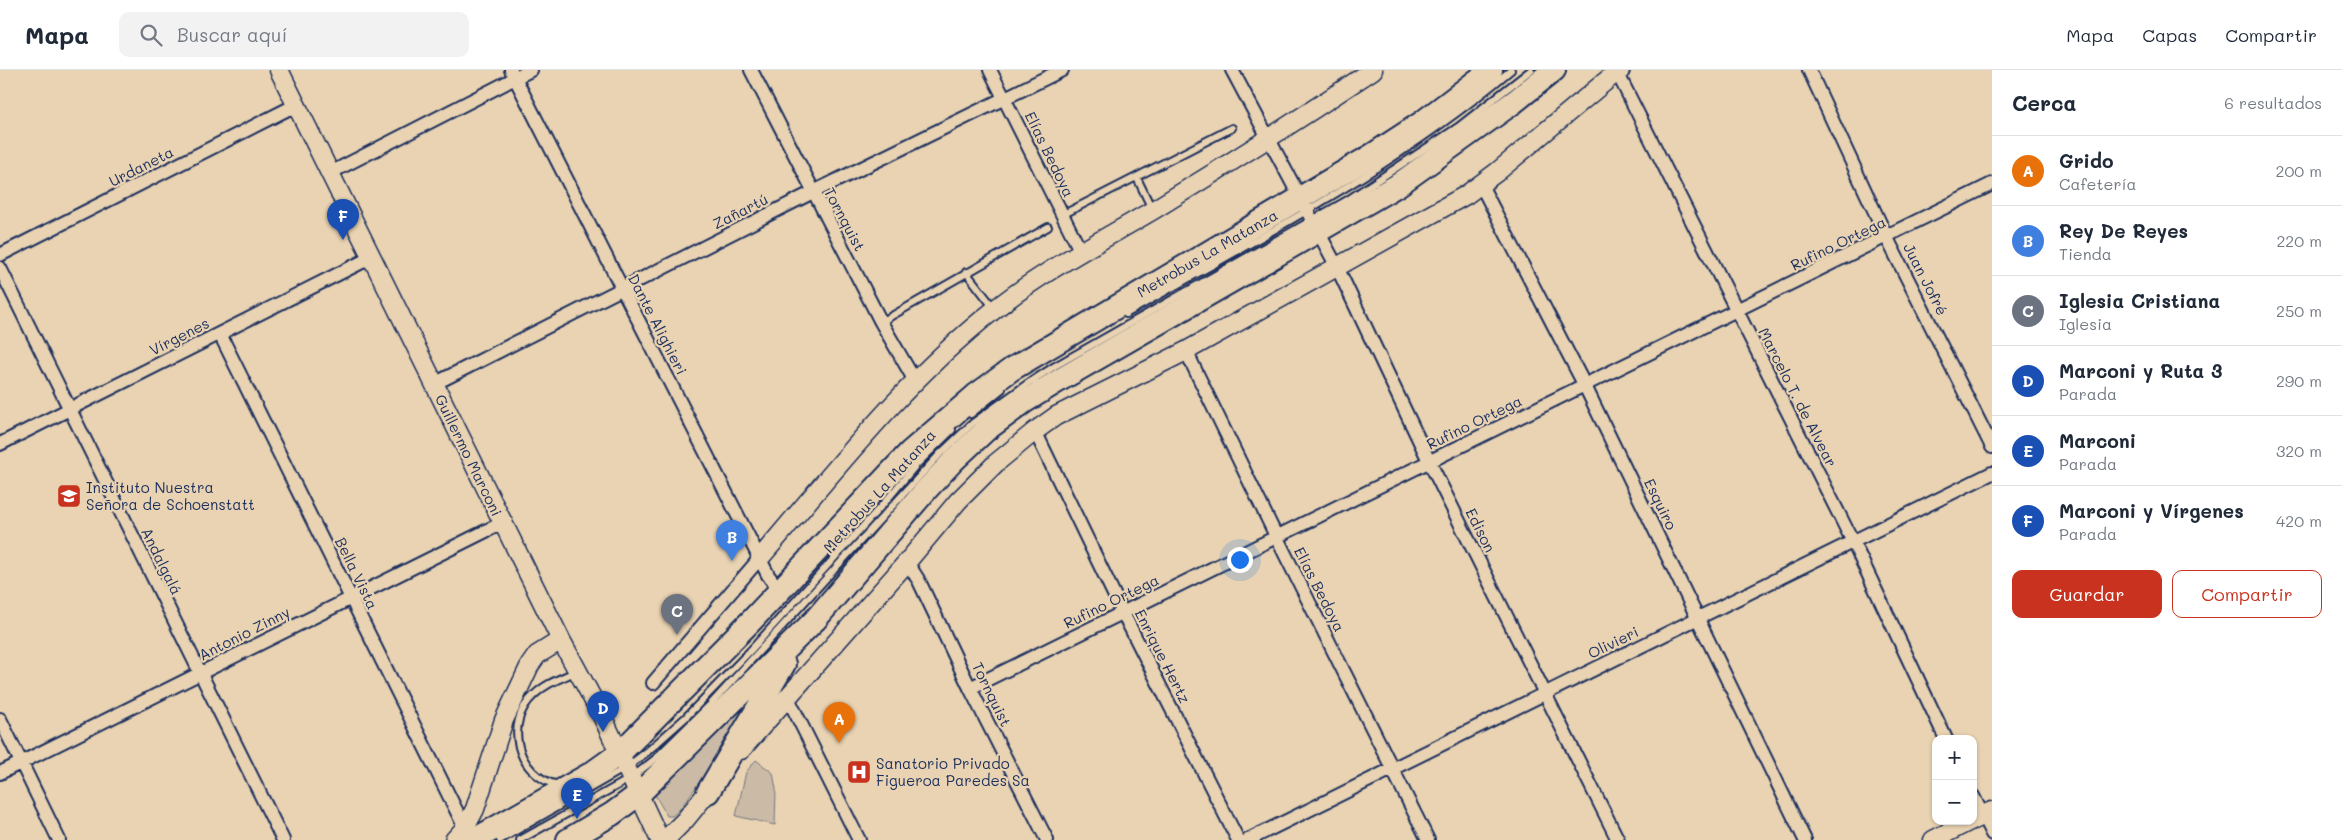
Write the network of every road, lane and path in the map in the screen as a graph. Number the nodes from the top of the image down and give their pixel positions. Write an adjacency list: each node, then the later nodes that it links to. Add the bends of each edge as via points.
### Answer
1 (278, 70): 16 (street, Guillermo Marconi)
2 (531, 70): 14 (street)
3 (751, 70): 23 (street, Tornquist)
4 (990, 70): 15 (street, Elías Bedoya)
5 (1062, 70): 15 (street, Zañartú)
6 (1232, 70): 18 (street)
7 (1372, 70): 18 (street)
8 (1491, 70): 26 (highway, via 1420,124)
9 (1511, 70): 26 (lane, Metrobus La Matanza, via 1445,123 1334,196)
10 (1531, 70): 26 (lane, Metrobus La Matanza, via 1397,169)
11 (1554, 70): 26 (highway, via 1398,185)
12 (1809, 70): 28 (street, Juan Jofré)
13 (1618, 71): 22 (street); 38 (street, Marcelo T. de Alvear)
14 (513, 74): 19 (street); 36 (street, Dante Alighieri)
15 (1005, 99): 23 (street, Zañartú); 25 (street, Elías Bedoya)
16 (296, 105): 19 (street, Guillermo Marconi); 30 (street, Urdaneta)
17 (1232, 128): 20 (lane)
18 (1270, 139): 24 (street); 26 (street, Edison)
19 (330, 173): 31 (street, Guillermo Marconi)
20 (1137, 178): 24 (lane); 25 (lane)
21 (1992, 184): 28 (street, Rufino Ortega)
22 (1481, 185): 33 (street); 46 (street, Esquiro)
23 (813, 192): 36 (street, Zañartú); 40 (street, Tornquist)
24 (1153, 210): 29 (street)
25 (1062, 215): 29 (street, Elías Bedoya)
26 (1307, 221): 32 (lane, Metrobus La Matanza); 32 (lane, Metrobus La Matanza); 33 (street, Edison); 39 (lane, Metrobus La Matanza); 60 (highway, via 1012,369 976,395 910,452); 64 (highway, via 1024,402 986,430 926,490)
27 (1048, 227): 35 (lane)
28 (1887, 238): 38 (street, Rufino Ortega); 52 (street, Juan Jofré)
29 (1081, 252): 37 (street)
30 (0, 255)
31 (372, 257): 41 (street, Vírgenes); 44 (street, Guillermo Marconi)
32 (1244, 259): 77 (lane, Metrobus La Matanza, via 1055,366 973,423 940,454 709,706 655,759)
33 (1337, 267): 42 (street); 53 (street, Edison)
34 (0, 268): 47 (street, Andalgalá)
35 (966, 272): 37 (lane); 40 (lane)
36 (622, 290): 44 (street, Zañartú); 58 (street, Dante Alighieri)
37 (995, 309): 43 (street)
38 (1737, 310): 46 (street, Rufino Ortega); 57 (street, Marcelo T. de Alvear)
39 (1118, 319)
40 (881, 322): 43 (street, Tornquist)
41 (220, 334): 47 (street, Vírgenes); 61 (street, Bella Vista)
42 (1186, 351): 50 (street, via 1074,406); 56 (street, Elías Bedoya)
43 (915, 381): 58 (street)
44 (434, 384): 55 (street, Guillermo Marconi)
45 (1010, 384): 48 (lane)
46 (1585, 386): 53 (street, Rufino Ortega); 63 (street, Esquiro)
47 (69, 409): 51 (street, Vírgenes); 67 (street, Andalgalá)
48 (968, 417)
49 (961, 423): 77 (lane, Metrobus La Matanza, via 916,465 692,712 648,751)
50 (1035, 431): 59 (street, via 974,483); 62 (street, Enrique Hertz)
51 (0, 444)
52 (1992, 447)
53 (1429, 462): 56 (street, Rufino Ortega); 70 (street, Edison)
54 (1992, 472): 57 (street, Olivieri)
55 (502, 523): 61 (street, Antonio Zinny); 65 (street, Guillermo Marconi)
56 (1276, 538): 62 (street, Rufino Ortega); 75 (street, Elías Bedoya)
57 (1853, 542): 63 (street, Olivieri); 73 (street, Marcelo T. de Alvear)
58 (760, 558): 60 (street, Dante Alighieri); 68 (street)
59 (907, 562): 69 (street, Tornquist); 71 (street)
60 (779, 590): 77 (highway)
61 (351, 597): 67 (street, Antonio Zinny); 82 (street, Bella Vista)
62 (1123, 613): 69 (street, Rufino Ortega); 92 (street, Enrique Hertz)
63 (1699, 619): 70 (street, Olivieri); 96 (street, Esquiro)
64 (815, 620): 77 (highway); 79 (highway, via 771,683)
65 (560, 640): 66 (street, Guillermo Marconi); 82 (street, via 537,655 530,665 504,720 482,792)
66 (577, 671): 77 (street, Guillermo Marconi); 78 (lane, via 532,696 518,718 516,729 519,750 538,775 549,783)
67 (200, 674): 74 (street, Antonio Zinny); 84 (street, Andalgalá)
68 (653, 682)
69 (970, 688): 91 (street, Tornquist)
70 (1545, 693): 75 (street, Olivieri); 95 (street, Edison)
71 (788, 698): 79 (street); 90 (street)
72 (0, 719): 74 (street)
73 (1944, 735)
74 (21, 762): 76 (street, Antonio Zinny); 83 (street)
75 (1392, 768): 93 (street, Olivieri); 94 (street, Elías Bedoya)
76 (0, 772)
77 (629, 773): 78 (highway); 85 (lane, Metrobus La Matanza); 86 (lane, Metrobus La Matanza); 87 (highway, via 612,814); 88 (street, Guillermo Marconi)
78 (571, 786): 82 (highway)
79 (708, 792): 89 (street)
80 (1980, 817): 81 (street); 97 (street)
81 (1992, 834)
82 (464, 836)
83 (58, 840)
84 (283, 840)
85 (500, 840)
86 (520, 840)
87 (568, 840)
88 (660, 840)
89 (665, 840)
90 (859, 840)
91 (1047, 840)
92 (1238, 840)
93 (1248, 840)
94 (1428, 840)
95 (1618, 840)
96 (1805, 840)
97 (1933, 840)

